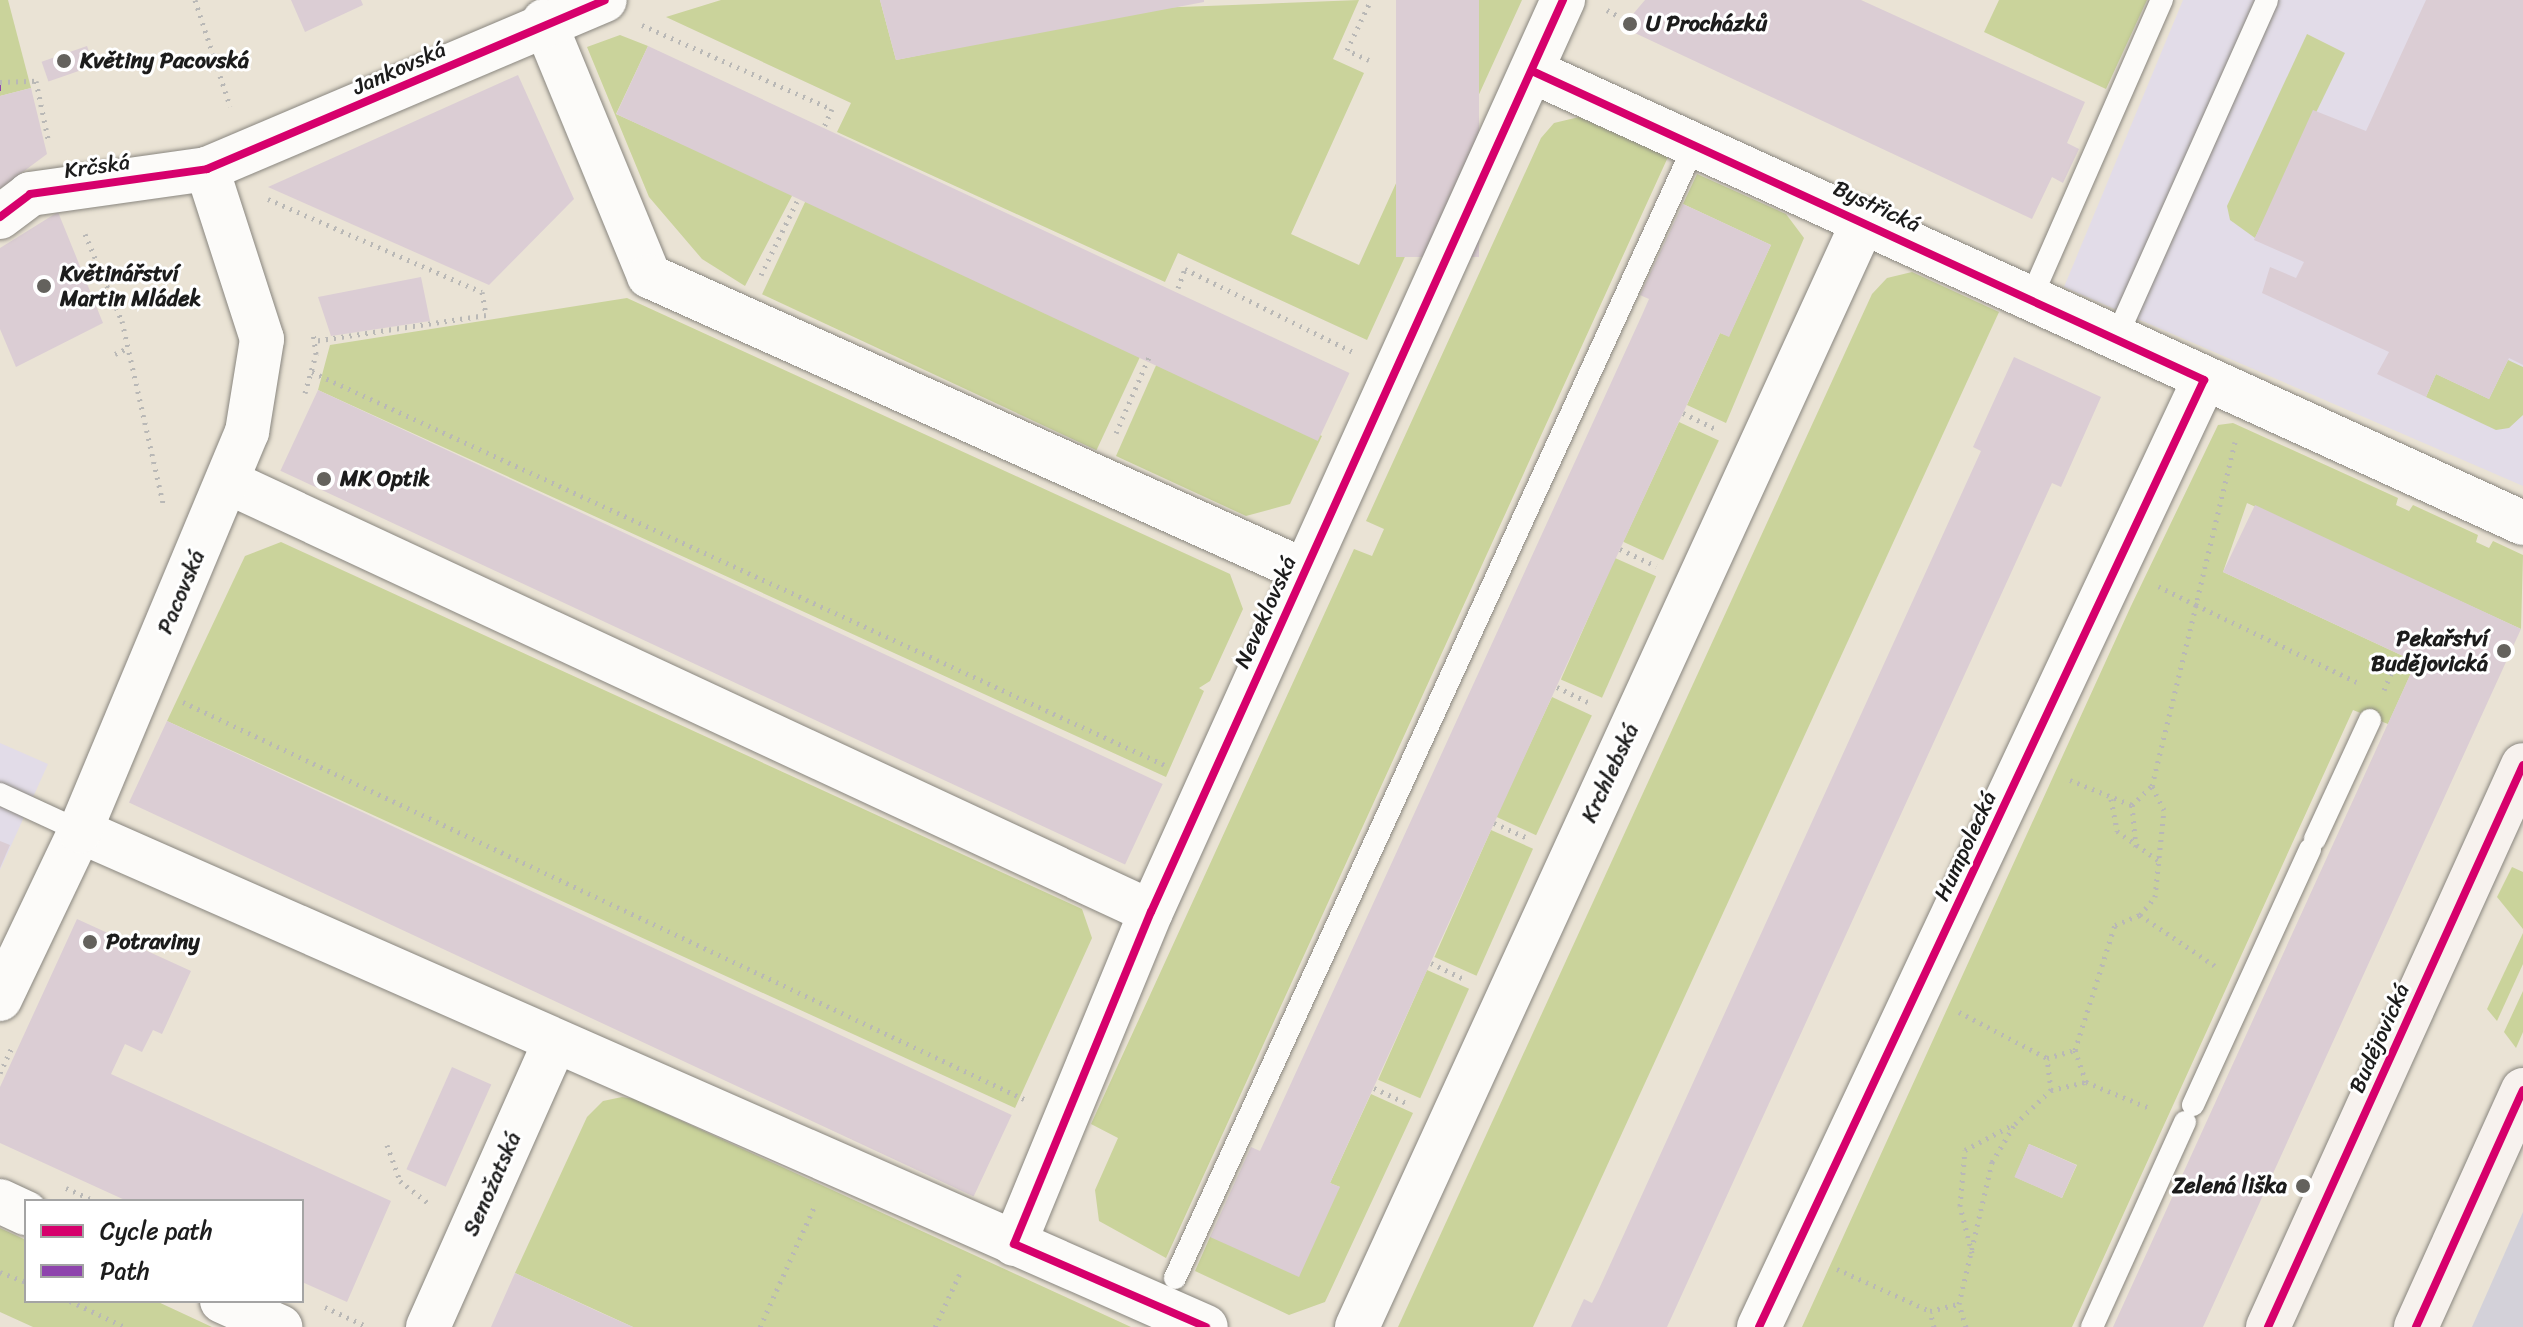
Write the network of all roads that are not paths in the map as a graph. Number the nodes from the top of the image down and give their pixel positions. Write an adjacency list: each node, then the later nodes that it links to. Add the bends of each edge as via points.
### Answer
1 (1563, 0): 6 (street, Neveklovská)
2 (2162, 0): 11 (lane)
3 (2267, 0): 12 (lane)
4 (619, 10): 5 (street, Jankovská)
5 (544, 21): 8 (street, Jankovská); 16 (street, via 649,276)
6 (1532, 71): 10 (street, Bystřická); 16 (street, Neveklovská)
7 (1687, 161): 28 (lane)
8 (207, 169): 9 (street, Krčská, via 30,194); 14 (street, Pacovská, via 262,339 247,432)
9 (0, 217)
10 (1864, 220): 11 (street, Bystřická); 33 (street, Krchlebská)
11 (2031, 298): 12 (street, Bystřická)
12 (2116, 338): 13 (street, Bystřická)
13 (2204, 380): 15 (street, Bystřická); 34 (street, Humpolecká)
14 (228, 482): 20 (street, Pacovská); 21 (street)
15 (2523, 523)
16 (1303, 570): 21 (street, Neveklovská)
17 (2370, 720): 35 (lane)
18 (2523, 765): 36 (street, Budějovická)
19 (0, 794): 20 (lane)
20 (80, 831): 22 (street, Pacovská); 23 (street)
21 (1151, 912): 27 (street, Neveklovská)
22 (0, 999)
23 (555, 1042): 27 (street); 31 (street, Senožatská)
24 (2523, 1090): 37 (street)
25 (0, 1201): 26 (street)
26 (24, 1212)
27 (1014, 1244): 32 (street)
28 (1175, 1278)
29 (226, 1303): 30 (street)
30 (280, 1327)
31 (428, 1327)
32 (1206, 1327)
33 (1357, 1327)
34 (1759, 1327)
35 (2092, 1327)
36 (2268, 1327)
37 (2416, 1327)

